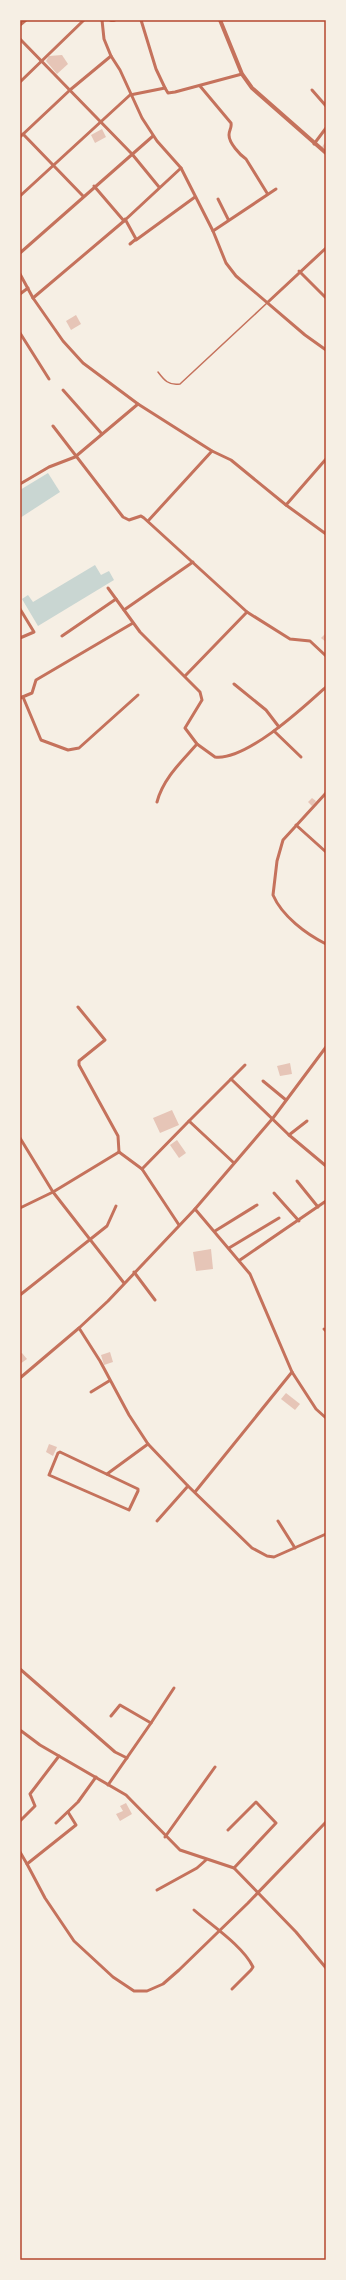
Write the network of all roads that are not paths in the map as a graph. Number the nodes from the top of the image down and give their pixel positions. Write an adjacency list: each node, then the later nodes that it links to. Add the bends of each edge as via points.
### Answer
1 (26, 20): 8 (street)
2 (84, 20): 11 (street)
3 (102, 20): 10 (street, via 104,39)
4 (111, 20): 5 (street)
5 (114, 20)
6 (141, 20): 15 (street, via 156,69)
7 (220, 20): 12 (street)
8 (20, 25)
9 (20, 39): 11 (street)
10 (111, 56): 16 (street); 18 (street)
11 (42, 62): 13 (street); 16 (street)
12 (242, 74): 14 (street); 25 (street, via 252,88)
13 (20, 82)
14 (200, 86): 15 (street, via 168,93); 33 (street, via 231,123 231,141 240,155 246,159)
15 (165, 88): 18 (street)
16 (70, 90): 20 (street); 22 (street)
17 (312, 90): 19 (street)
18 (130, 95): 20 (street); 23 (street)
19 (326, 106)
20 (102, 122): 27 (street); 28 (street)
21 (326, 128): 25 (street)
22 (23, 134): 24 (street); 28 (street)
23 (153, 136): 27 (street); 29 (street)
24 (20, 137)
25 (314, 144): 26 (street)
26 (326, 153)
27 (132, 154): 30 (street); 31 (street)
28 (54, 164): 34 (street); 35 (street)
29 (181, 168): 31 (street); 36 (street)
30 (94, 186): 35 (street); 39 (street)
31 (159, 187): 39 (street)
32 (276, 189): 33 (street)
33 (267, 193): 38 (street)
34 (20, 196)
35 (83, 196): 44 (street)
36 (195, 197): 40 (street); 41 (street)
37 (218, 199): 38 (street)
38 (228, 219): 40 (street)
39 (125, 220): 41 (street); 49 (street)
40 (213, 231): 51 (street, via 226,263 236,276)
41 (138, 239): 42 (street)
42 (130, 244)
43 (326, 248): 45 (street)
44 (20, 253)
45 (299, 271): 50 (street); 51 (street)
46 (20, 274): 47 (street)
47 (28, 288): 48 (street); 49 (street)
48 (20, 294)
49 (33, 298): 57 (street, via 63,341 83,363)
50 (326, 298)
51 (268, 302): 53 (street); 54 (lane, via 180,384 167,383)
52 (20, 333): 55 (street)
53 (326, 350)
54 (158, 372)
55 (49, 379)
56 (62, 390): 59 (street)
57 (138, 404): 59 (street); 60 (street)
58 (52, 426): 61 (street)
59 (102, 434): 61 (street)
60 (212, 451): 64 (street, via 231,460); 65 (street)
61 (75, 457): 63 (street, via 49,467); 65 (street, via 123,517 129,520 141,516)
62 (326, 460): 64 (street)
63 (20, 484)
64 (286, 505): 66 (street)
65 (148, 521): 67 (street)
66 (326, 534)
67 (193, 562): 71 (street); 72 (street)
68 (108, 588): 69 (street)
69 (116, 599): 71 (street); 74 (street)
70 (20, 609): 75 (street, via 34,632)
71 (124, 610): 73 (street)
72 (247, 612): 76 (street, via 290,639 310,641); 77 (street)
73 (133, 623): 77 (street); 81 (street, via 36,680 32,693)
74 (62, 636)
75 (20, 638)
76 (326, 656)
77 (184, 676): 84 (street, via 203,697 185,728)
78 (234, 684): 82 (street, via 266,710)
79 (326, 687): 82 (street)
80 (138, 695): 81 (street, via 79,748 68,750 40,740)
81 (22, 697)
82 (279, 727): 83 (street)
83 (274, 731): 84 (street, via 237,754 220,758); 85 (street)
84 (197, 744): 87 (street, via 167,779)
85 (301, 757)
86 (326, 793): 88 (street)
87 (156, 802)
88 (296, 825): 89 (street); 90 (street, via 286,835 280,847 273,895 282,909 311,937)
89 (326, 852)
90 (326, 944)
91 (78, 1007): 102 (street, via 105,1040 79,1061 79,1065 118,1136)
92 (326, 1047): 96 (street)
93 (245, 1065): 94 (street)
94 (231, 1079): 97 (street); 98 (street)
95 (263, 1081): 96 (street)
96 (286, 1100): 97 (street)
97 (273, 1118): 100 (street); 103 (street)
98 (189, 1121): 103 (street); 105 (street)
99 (307, 1121): 100 (street)
100 (289, 1135): 104 (street)
101 (20, 1138): 107 (street)
102 (119, 1152): 105 (street); 107 (street)
103 (234, 1163): 114 (street)
104 (326, 1166)
105 (142, 1169): 117 (street)
106 (297, 1181): 112 (street)
107 (53, 1192): 113 (street); 119 (street)
108 (274, 1193): 116 (street)
109 (326, 1202): 112 (street)
110 (257, 1205): 118 (street)
111 (116, 1206): 119 (street, via 107,1226)
112 (318, 1207): 116 (street)
113 (20, 1208)
114 (195, 1209): 117 (street); 118 (street)
115 (279, 1218): 120 (street)
116 (299, 1221): 121 (street)
117 (179, 1225): 122 (street)
118 (215, 1232): 120 (street)
119 (90, 1241): 123 (street); 124 (street)
120 (229, 1248): 121 (street)
121 (240, 1260): 127 (street, via 262,1298)
122 (134, 1272): 123 (street); 125 (street)
123 (124, 1283): 126 (street)
124 (20, 1296)
125 (155, 1300)
126 (79, 1328): 128 (street); 129 (street, via 100,1361)
127 (292, 1372): 131 (street, via 316,1409); 135 (street)
128 (21, 1377)
129 (109, 1381): 130 (street); 132 (street)
130 (91, 1392)
131 (326, 1418)
132 (148, 1444): 133 (street); 134 (street)
133 (107, 1474): 133 (street, via 138,1489 129,1510 50,1476 49,1473 59,1452)
134 (188, 1486): 135 (street); 136 (street)
135 (195, 1492): 139 (street, via 260,1553 274,1557)
136 (157, 1521)
137 (278, 1521): 139 (street)
138 (326, 1534): 139 (street)
139 (295, 1548)
140 (20, 1669): 146 (street, via 115,1752)
141 (174, 1688): 143 (street)
142 (111, 1716): 143 (street, via 120,1705)
143 (151, 1723): 146 (street)
144 (20, 1730): 145 (street)
145 (59, 1756): 148 (street); 151 (street, via 30,1794 35,1806)
146 (127, 1758): 149 (street)
147 (216, 1767): 155 (street)
148 (96, 1777): 149 (street); 150 (street)
149 (108, 1785): 155 (street, via 126,1795)
150 (68, 1812): 153 (street); 158 (street, via 76,1825)
151 (20, 1821)
152 (326, 1822): 161 (street)
153 (56, 1823)
154 (228, 1830): 159 (street, via 256,1802 276,1823)
155 (165, 1837): 157 (street, via 180,1850)
156 (20, 1852): 158 (street)
157 (206, 1860): 159 (street); 160 (street, via 197,1868)
158 (27, 1864): 163 (street, via 45,1898 74,1941 106,1972 134,1991 147,1991 163,1984)
159 (234, 1868): 161 (street)
160 (157, 1890)
161 (259, 1892): 163 (street); 164 (street)
162 (194, 1910): 163 (street)
163 (219, 1930): 165 (street, via 237,1947 252,1967)
164 (326, 1968)
165 (232, 1989)

